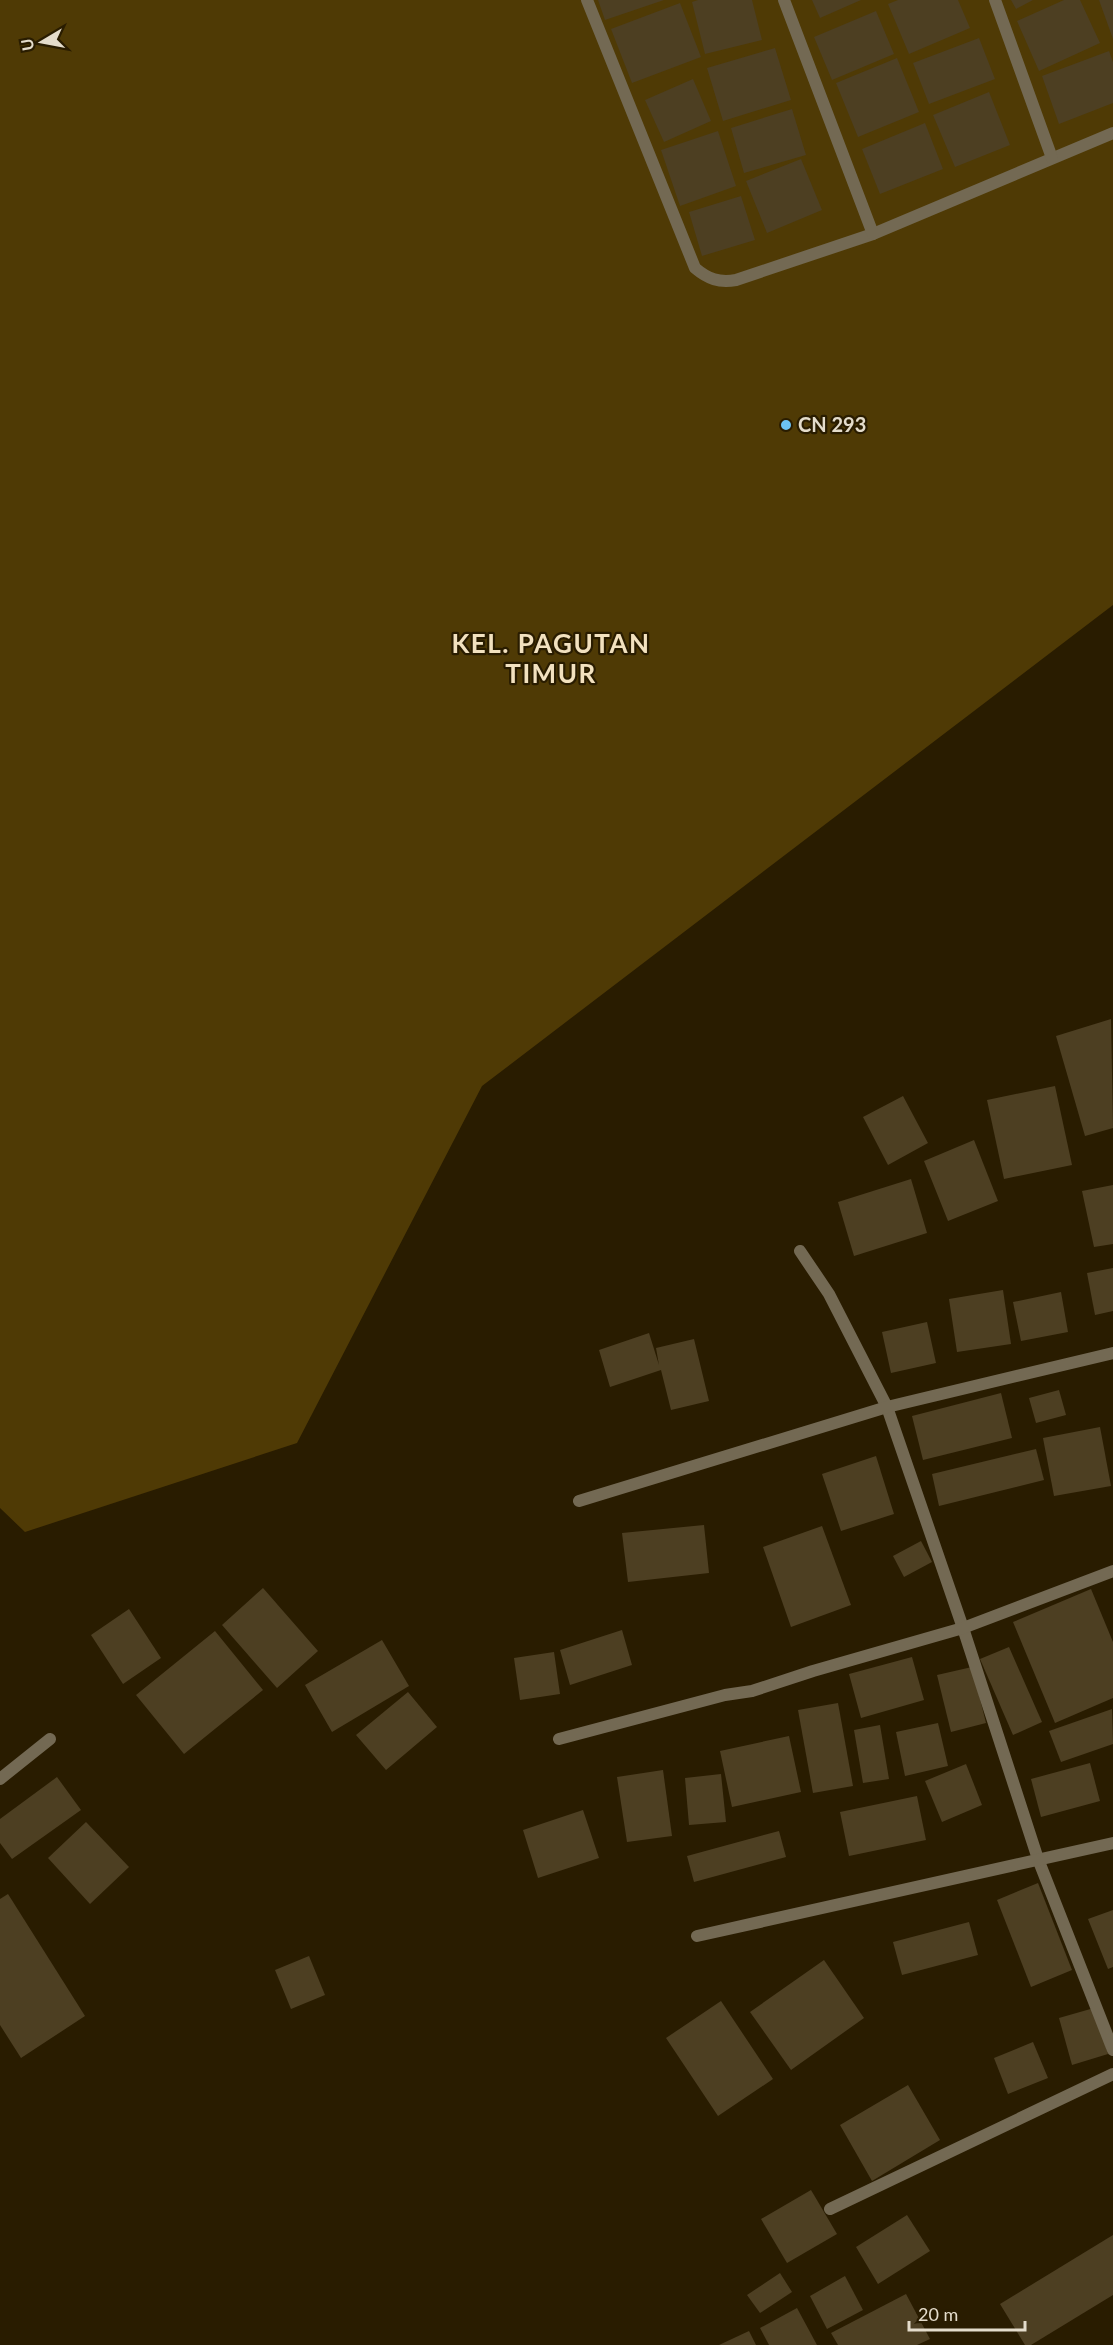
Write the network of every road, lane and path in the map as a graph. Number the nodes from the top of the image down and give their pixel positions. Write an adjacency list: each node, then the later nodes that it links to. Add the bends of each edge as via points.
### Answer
1 (587, 0): 6 (street, via 695,268 703,275 722,282 736,280)
2 (784, 0): 6 (street)
3 (995, 0): 5 (street)
4 (1113, 133): 5 (street)
5 (1052, 158): 6 (street)
6 (873, 234)
7 (800, 1251): 9 (street, via 829,1294)
8 (1113, 1353): 9 (street)
9 (887, 1407): 10 (street); 12 (street)
10 (579, 1501)
11 (1113, 1571): 12 (street)
12 (963, 1628): 14 (street, via 752,1691); 17 (street)
13 (50, 1739): 15 (street)
14 (559, 1739)
15 (0, 1779)
16 (1113, 1843): 17 (street)
17 (1038, 1859): 18 (street); 19 (street)
18 (697, 1936)
19 (1113, 2050)
20 (1113, 2074): 21 (street)
21 (830, 2209)

